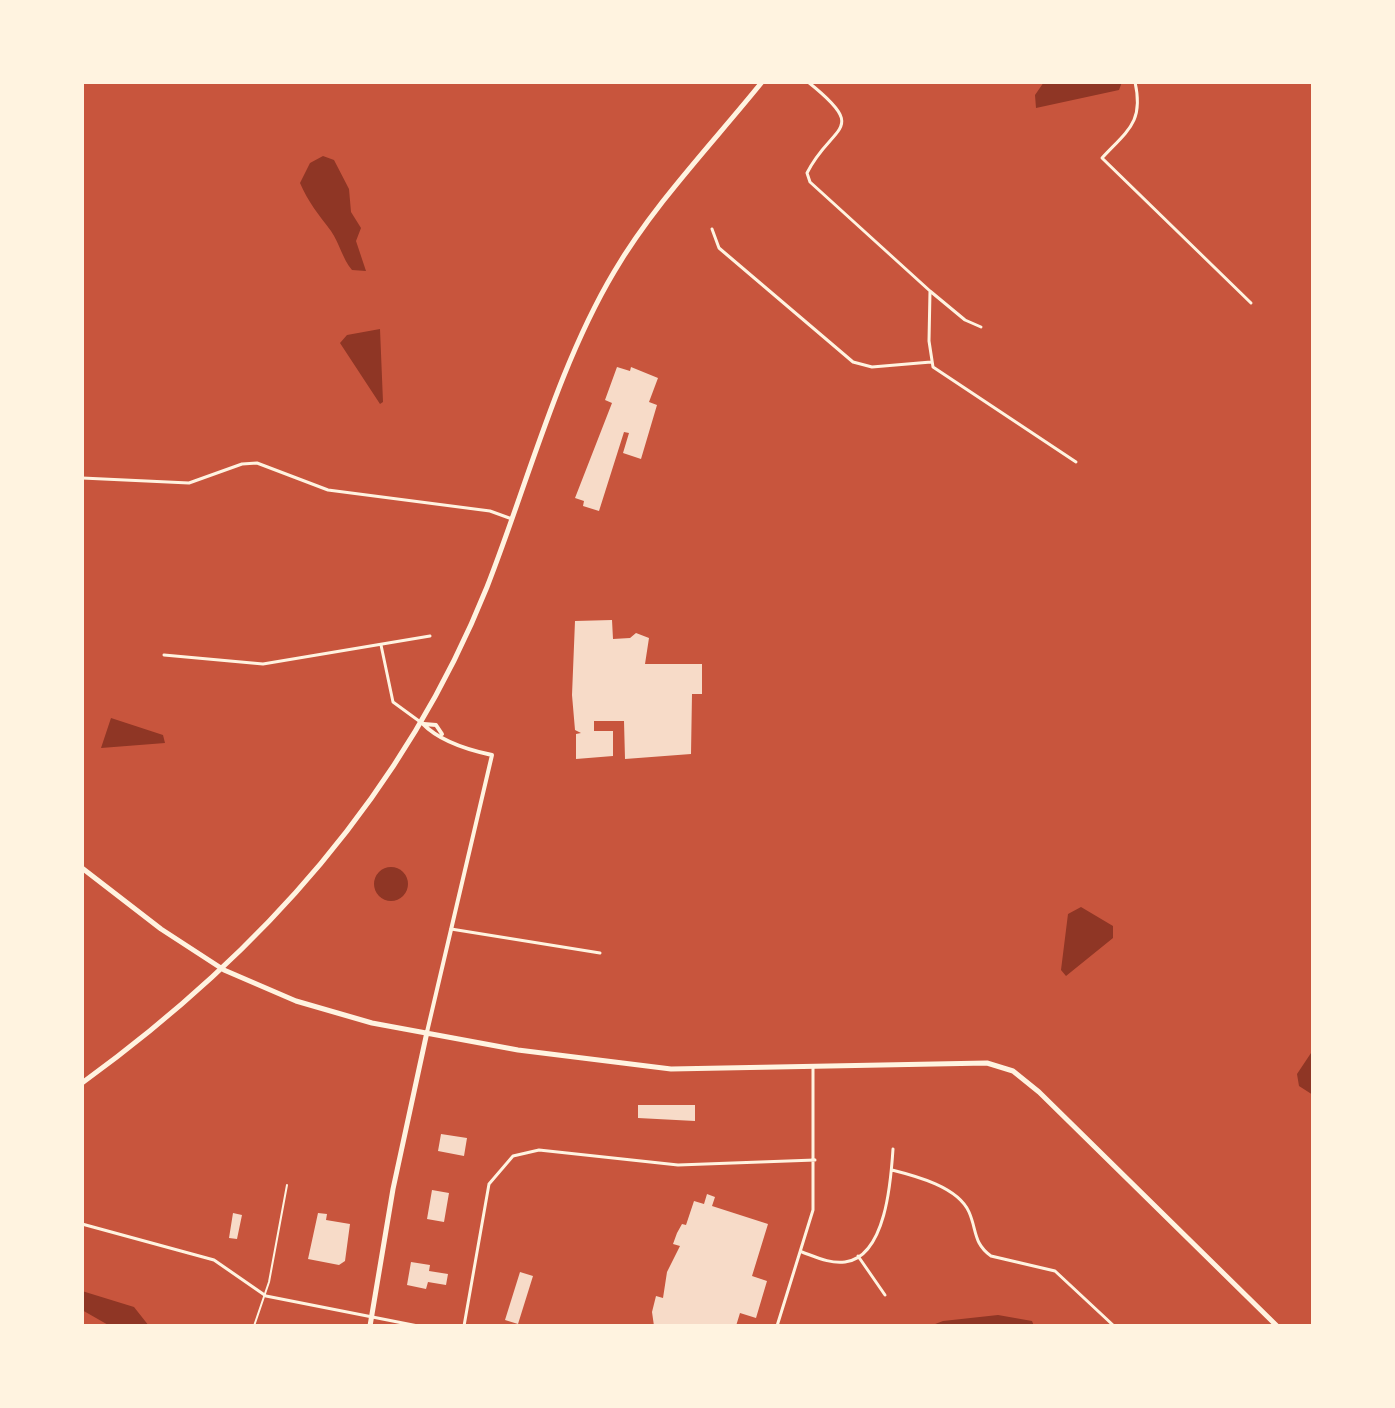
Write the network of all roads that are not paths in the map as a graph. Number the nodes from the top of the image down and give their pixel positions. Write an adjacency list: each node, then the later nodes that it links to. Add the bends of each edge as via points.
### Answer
1 (762, 82): 11 (main road, via 615,270 578,344)
2 (808, 82): 5 (street, via 836,107 842,124 812,163 810,182)
3 (1135, 82): 6 (street, via 1136,119 1102,158)
4 (712, 229): 8 (street, via 719,248 853,362 872,367)
5 (930, 291): 7 (street); 8 (street)
6 (1251, 303)
7 (981, 327)
8 (931, 362): 9 (street, via 939,373)
9 (1076, 462)
10 (82, 478): 11 (street, via 189,483 257,463 328,490 490,511)
11 (512, 519): 15 (main road, via 469,628)
12 (430, 636): 13 (street)
13 (381, 645): 14 (street, via 263,664); 15 (street, via 393,702)
14 (164, 655)
15 (422, 723): 17 (street, via 432,733 492,755); 19 (main road, via 374,797 318,868)
16 (82, 868): 19 (main road)
17 (451, 929): 18 (street); 20 (street)
18 (600, 953)
19 (224, 970): 20 (main road, via 329,1012); 22 (main road)
20 (427, 1032): 21 (main road, via 518,1050 671,1069); 32 (main road)
21 (813, 1064): 24 (street); 39 (main road, via 967,1062 1013,1071)
22 (82, 1083)
23 (893, 1149): 25 (street)
24 (815, 1160): 28 (street, via 813,1210); 36 (street, via 678,1165 539,1150 513,1156 489,1184)
25 (892, 1170): 29 (street, via 890,1202); 38 (street, via 957,1196 970,1213 973,1236 983,1250 1055,1271)
26 (287, 1185): 31 (lane)
27 (82, 1224): 31 (street, via 214,1260)
28 (802, 1252): 29 (street, via 833,1262); 37 (street)
29 (858, 1256): 30 (street)
30 (885, 1295)
31 (266, 1296): 32 (street); 33 (lane)
32 (371, 1318): 34 (main road); 35 (street)
33 (254, 1326)
34 (370, 1326)
35 (418, 1326)
36 (464, 1326)
37 (777, 1326)
38 (1114, 1326)
39 (1277, 1326)

